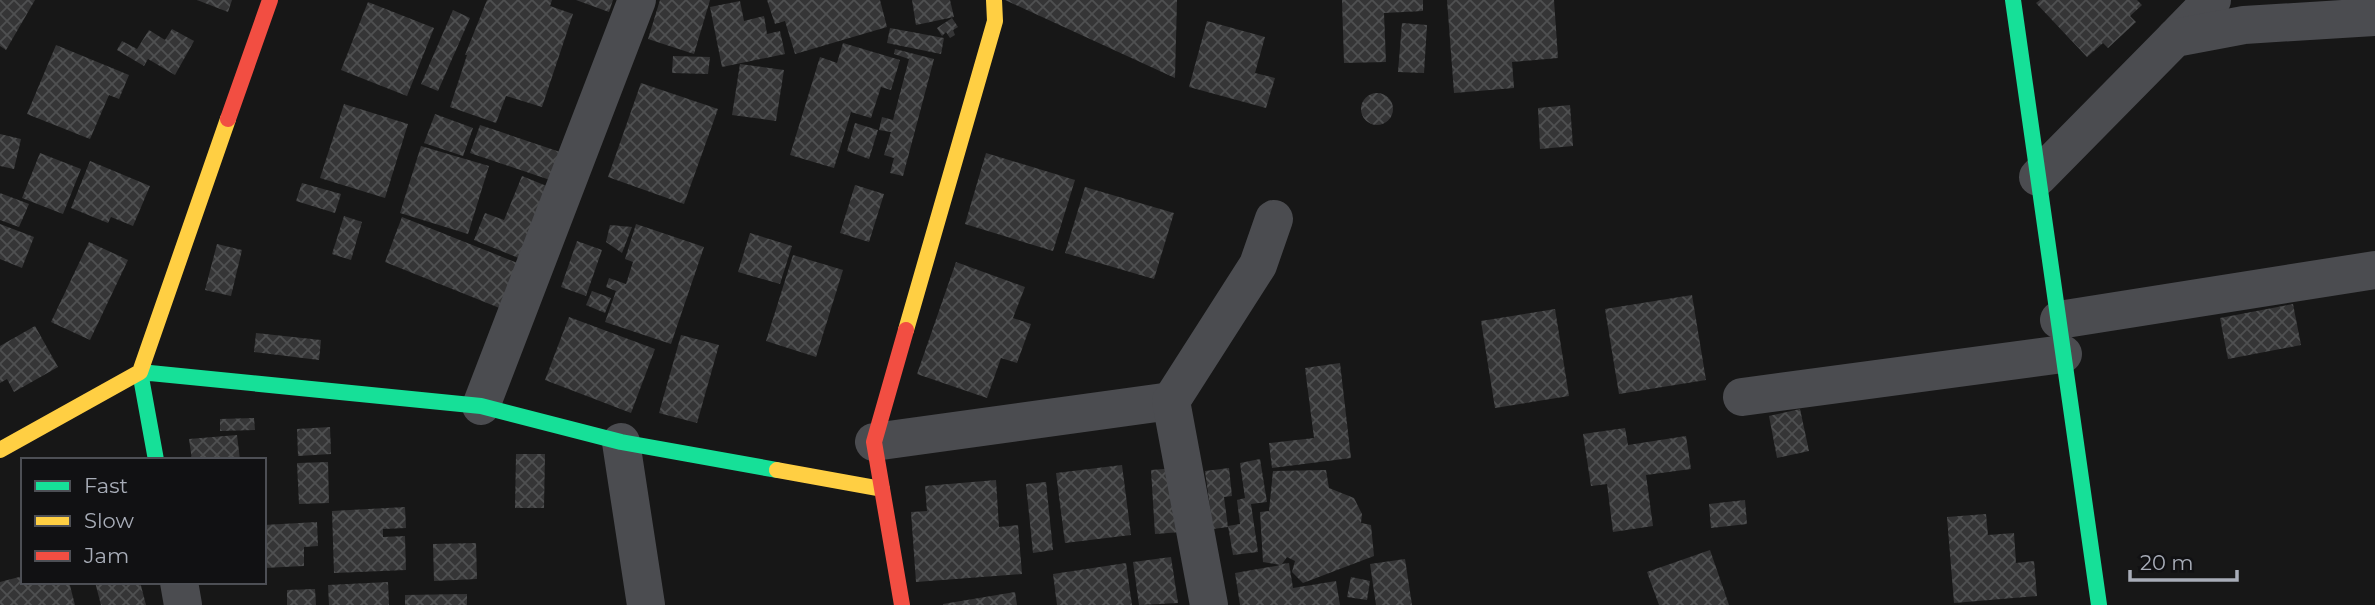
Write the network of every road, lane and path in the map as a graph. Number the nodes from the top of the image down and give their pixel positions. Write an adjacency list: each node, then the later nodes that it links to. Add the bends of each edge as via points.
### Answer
1 (270, 0): 12 (street)
2 (637, 0): 15 (street)
3 (994, 0): 17 (street, via 995,22)
4 (2013, 0): 8 (street)
5 (2212, 0): 7 (street)
6 (2375, 17): 7 (street, via 2244,25)
7 (2175, 38): 8 (street)
8 (2038, 177): 11 (street)
9 (1274, 219): 14 (street, via 1258,265)
10 (2375, 270): 11 (street)
11 (2061, 337): 13 (street); 26 (street)
12 (139, 372): 15 (street); 18 (street); 19 (street)
13 (1742, 397)
14 (1171, 401): 17 (street); 25 (street)
15 (481, 406): 16 (street)
16 (621, 442): 20 (street); 23 (street)
17 (874, 442): 20 (street)
18 (0, 450)
19 (156, 458)
20 (882, 489): 24 (street)
21 (179, 584): 22 (street)
22 (183, 605)
23 (646, 605)
24 (902, 605)
25 (1209, 605)
26 (2099, 605)

